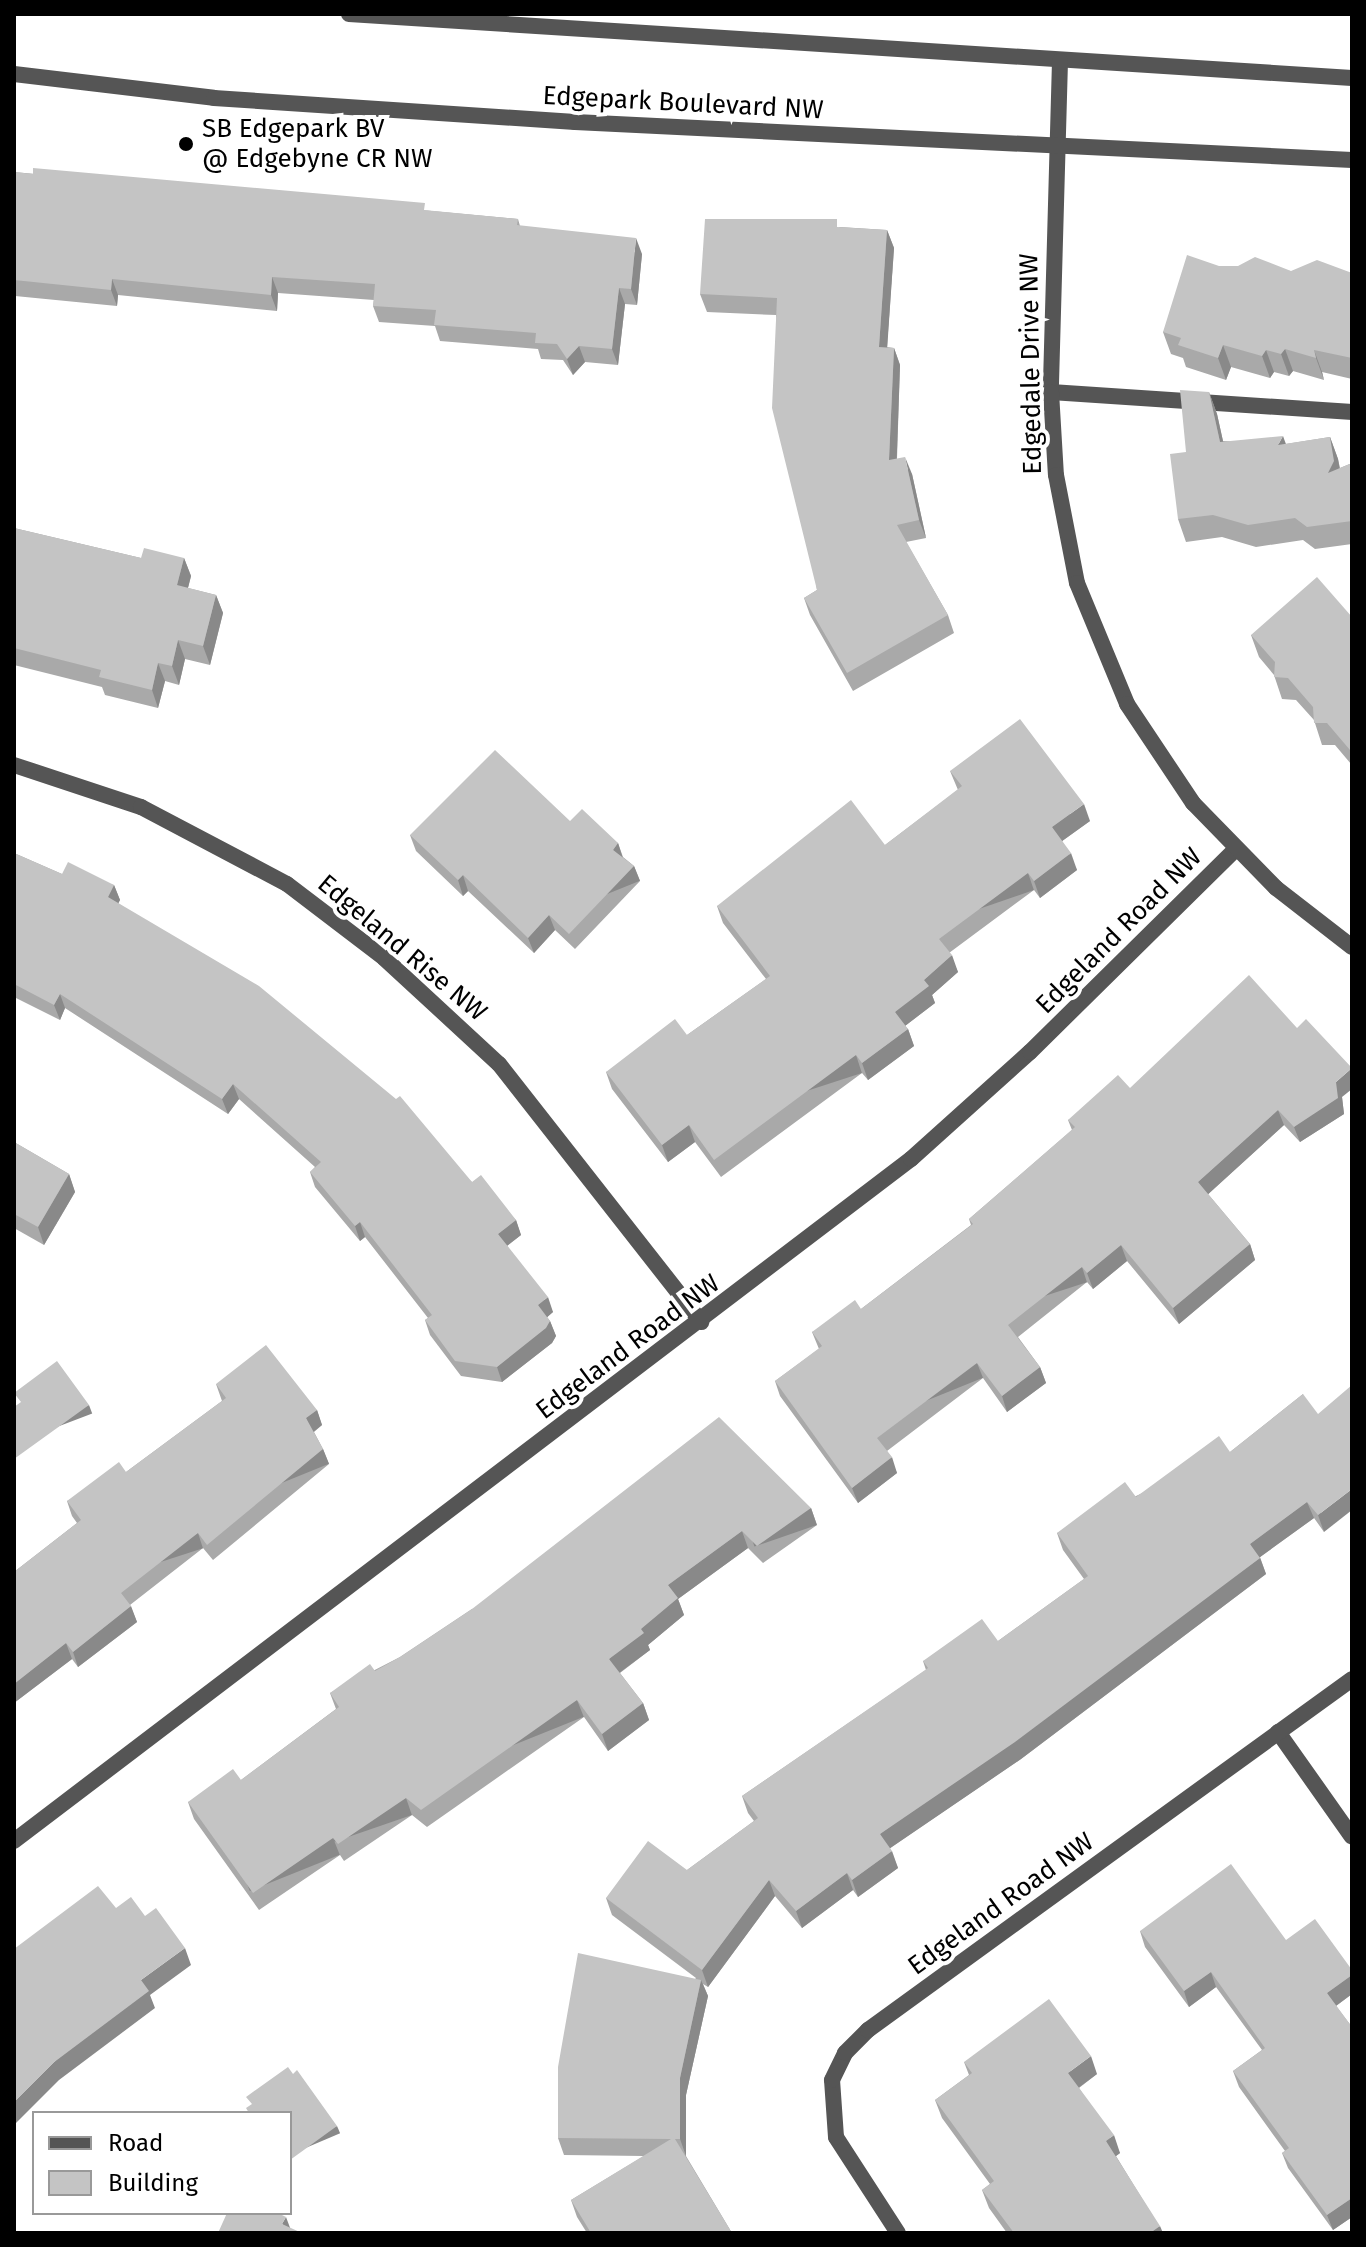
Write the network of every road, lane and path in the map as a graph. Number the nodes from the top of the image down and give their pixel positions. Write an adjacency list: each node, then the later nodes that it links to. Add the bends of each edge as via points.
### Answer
1 (349, 14): 2 (street)
2 (1060, 61): 4 (street); 5 (street, Edgedale Drive NW)
3 (14, 74): 5 (street, Edgepark Boulevard NW, via 214,98)
4 (1352, 78)
5 (1056, 145): 6 (street, Edgepark Boulevard NW); 7 (street, Edgedale Drive NW)
6 (1352, 160)
7 (1051, 392): 8 (street); 10 (street, Edgedale Drive NW, via 1056,475 1077,583 1096,635 1149,742)
8 (1352, 412)
9 (14, 765): 12 (street, Edgeland Rise NW, via 141,807 194,834 287,884 396,967 508,1075)
10 (1235, 850): 11 (street, Edgedale Drive NW); 12 (street, Edgeland Road NW, via 957,1119)
11 (1352, 947)
12 (701, 1322): 16 (street, Edgeland Road NW)
13 (1352, 1679): 14 (street, Edgeland Road NW)
14 (1278, 1732): 15 (street); 17 (street, Edgeland Road NW, via 868,2030 845,2053 832,2080 836,2137)
15 (1352, 1837)
16 (14, 1841)
17 (898, 2233)

